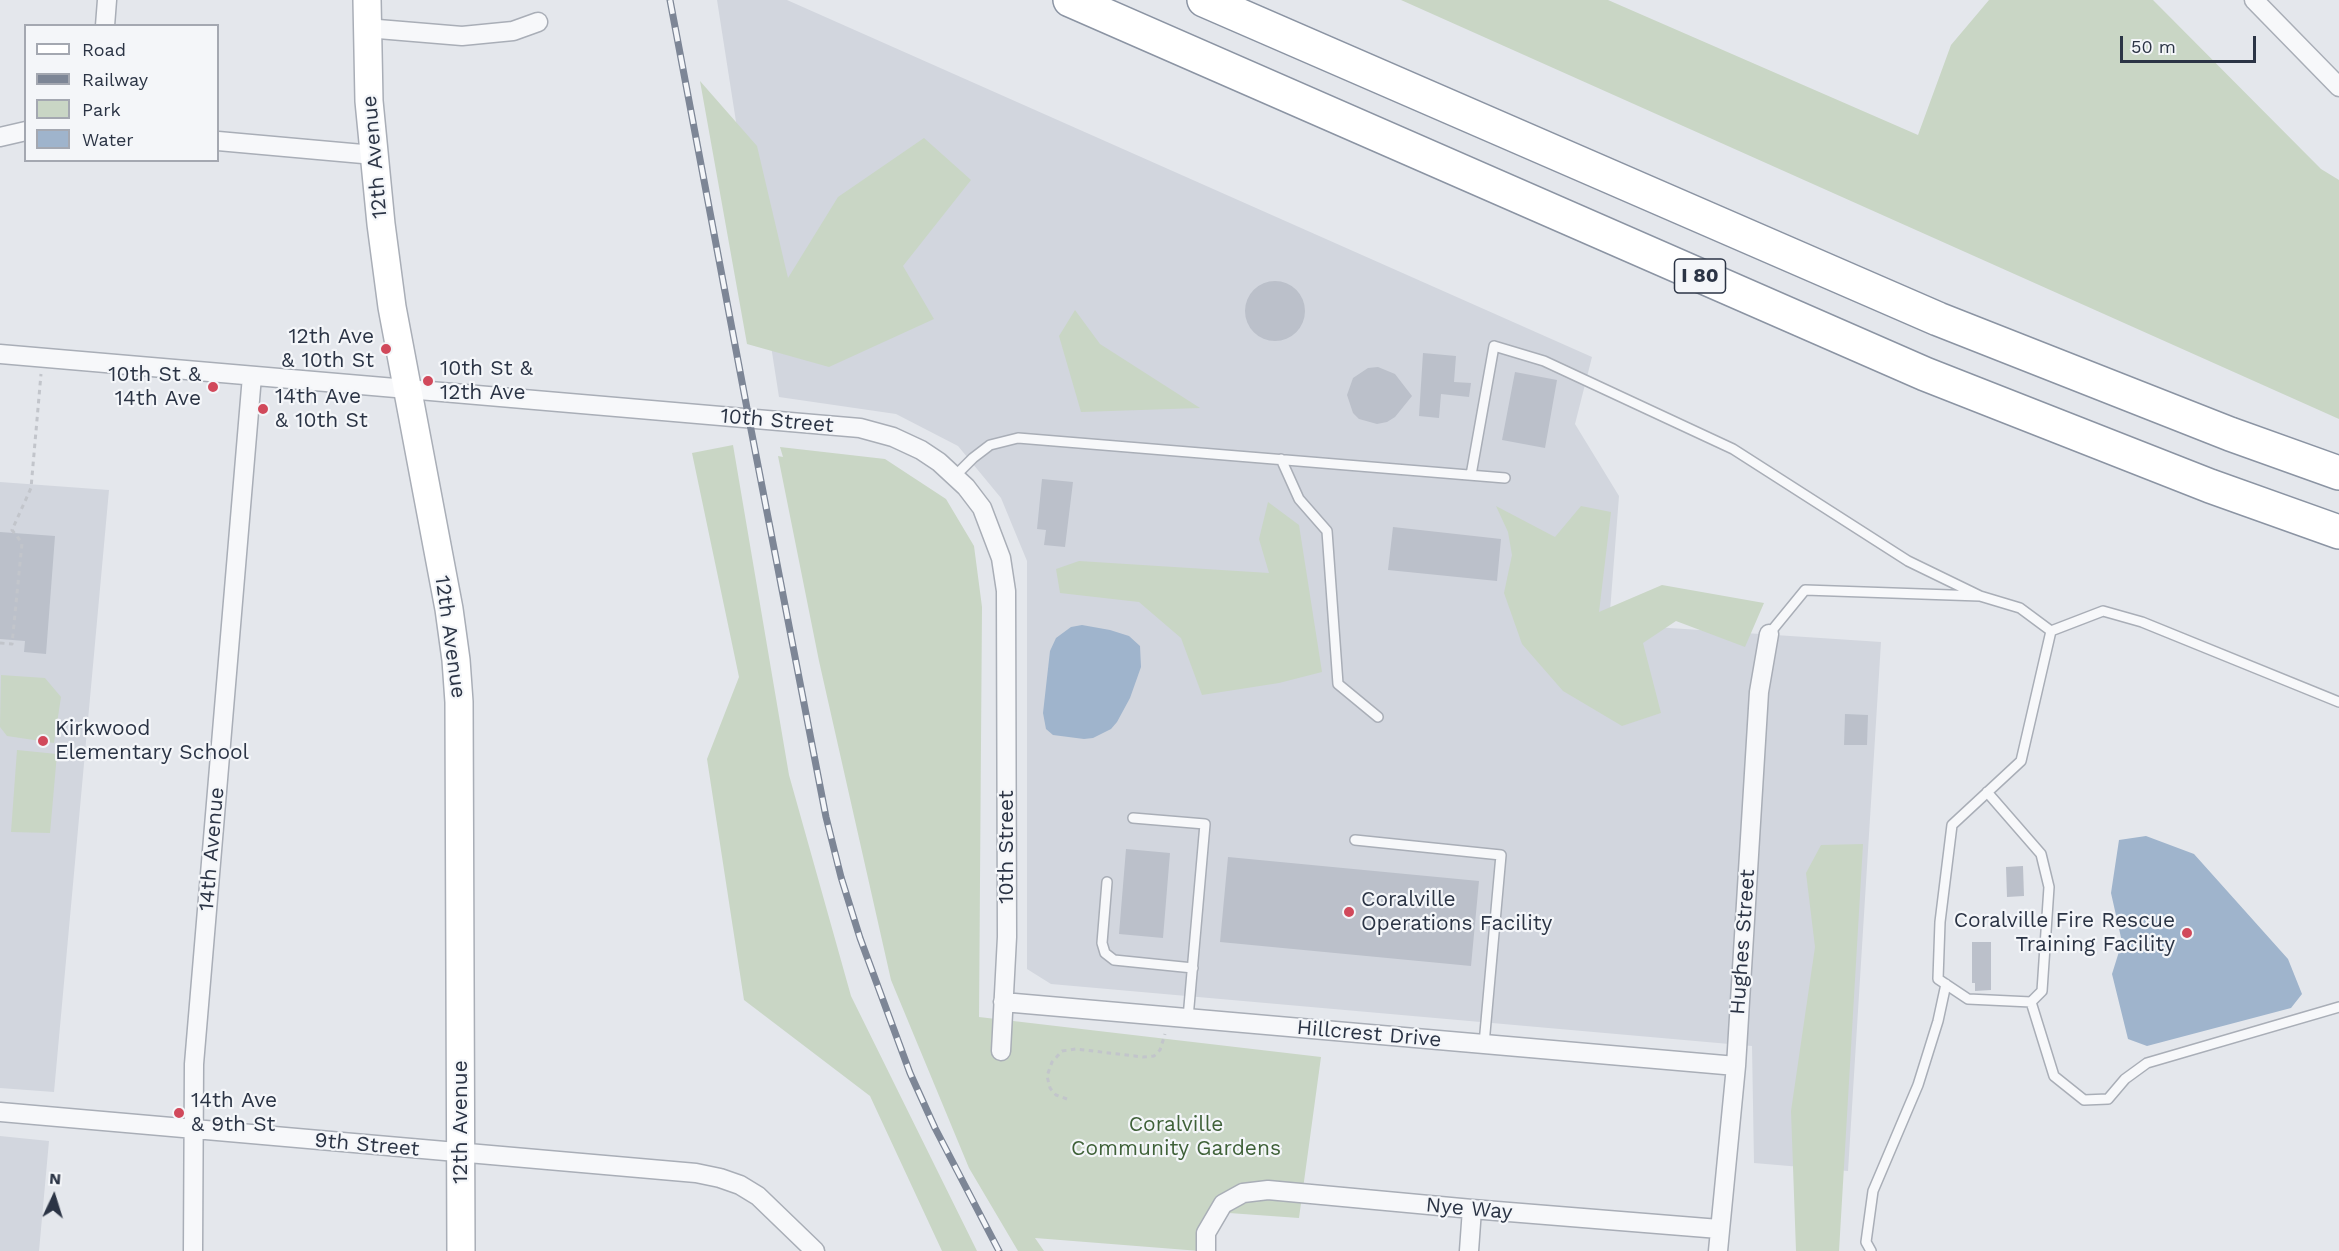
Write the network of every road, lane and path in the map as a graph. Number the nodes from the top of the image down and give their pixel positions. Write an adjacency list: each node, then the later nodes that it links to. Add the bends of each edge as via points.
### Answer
1 (107, 0): 7 (street)
2 (367, 0): 8 (main road, 12th Avenue)
3 (1070, 0): 23 (highway, I 80, via 1925,374 2210,486)
4 (1204, 0): 19 (highway, I 80, via 1938,319)
5 (2254, 0): 9 (street)
6 (538, 22): 8 (street, via 513,31 462,36)
7 (105, 24)
8 (366, 28): 13 (main road, 12th Avenue)
9 (2339, 87)
10 (24, 131): 11 (street)
11 (0, 137)
12 (219, 141): 13 (street)
13 (374, 155): 17 (main road, 12th Avenue)
14 (0, 354): 15 (street, 10th Street)
15 (42, 358): 16 (street, 10th Street); 27 (path, via 31,488 12,530 22,543 12,644)
16 (252, 376): 17 (street, 10th Street); 46 (street, 14th Avenue, via 194,1064)
17 (406, 390): 21 (street, 10th Street, via 860,428 921,450); 47 (main road, 12th Avenue, via 456,660)
18 (1281, 459): 20 (lane); 21 (lane, via 1017,438 990,445); 29 (lane, via 1299,499 1327,531 1338,684)
19 (2339, 473)
20 (1471, 475): 22 (lane); 24 (lane, via 1494,346 1544,361 1733,450 1908,561)
21 (955, 476): 36 (street, 10th Street, via 982,508 992,528 1006,591 1007,937)
22 (1504, 478)
23 (2339, 532)
24 (1980, 596): 25 (lane, via 2020,608); 26 (lane, via 1805,590)
25 (2051, 631): 28 (lane, via 2103,611 2142,622); 30 (lane, via 2021,761)
26 (1769, 634): 43 (street, Hughes Street, via 1759,692)
27 (0, 643)
28 (2339, 702)
29 (1378, 717)
30 (1987, 792): 35 (lane, via 1952,825 1940,922 1938,979); 37 (lane, via 2041,854 2049,887 2042,991)
31 (1133, 818): 34 (lane, via 1205,824)
32 (1355, 840): 41 (lane, via 1501,855)
33 (1107, 882): 34 (lane, via 1102,943 1105,953 1114,960)
34 (1192, 968): 40 (lane)
35 (1946, 984): 37 (lane, via 1968,999); 56 (lane, via 1918,1085 1873,1191 1866,1242)
36 (1003, 1002): 39 (street, Hillcrest Drive); 42 (street, 10th Street)
37 (2031, 1002): 38 (lane, via 2054,1076 2084,1100 2108,1099 2125,1079 2147,1064)
38 (2339, 1007)
39 (1167, 1016): 40 (street, Hillcrest Drive); 44 (path, via 1165,1040 1154,1056 1062,1051 1047,1076 1056,1095)
40 (1188, 1018): 41 (street, Hillcrest Drive)
41 (1484, 1044): 43 (street, Hillcrest Drive)
42 (1001, 1051)
43 (1736, 1066): 49 (street, Hughes Street)
44 (1067, 1099)
45 (0, 1112): 46 (street, 9th Street)
46 (193, 1130): 47 (street, 9th Street); 50 (street, 14th Avenue)
47 (461, 1154): 51 (main road, 12th Avenue); 52 (street, 9th Street, via 720,1178 758,1196)
48 (1472, 1209): 49 (street, Nye Way); 53 (street, Nye Way, via 1268,1190 1243,1193 1222,1204 1206,1233); 54 (street)
49 (1719, 1229): 55 (street, Hughes Street)
50 (193, 1251)
51 (461, 1251)
52 (815, 1251)
53 (1206, 1251)
54 (1469, 1251)
55 (1718, 1251)
56 (1871, 1251)

